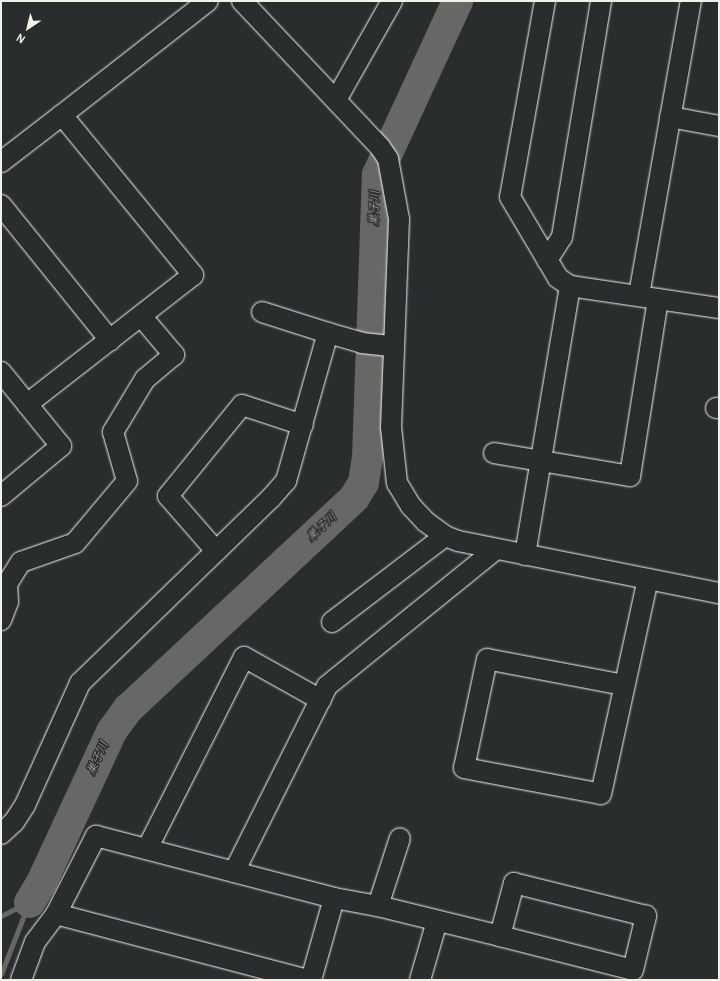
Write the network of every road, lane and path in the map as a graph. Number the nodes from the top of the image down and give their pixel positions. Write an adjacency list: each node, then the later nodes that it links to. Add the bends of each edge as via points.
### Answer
1 (208, 1): 8 (street)
2 (242, 1): 7 (street)
3 (392, 1): 7 (street)
4 (545, 1): 13 (street, via 510,197)
5 (601, 1): 13 (street, via 562,237)
6 (691, 1): 9 (street)
7 (336, 100): 21 (street, via 384,153 399,219)
8 (62, 115): 11 (street); 18 (street, via 193,275)
9 (670, 117): 10 (street); 15 (street)
10 (719, 126)
11 (1, 162)
12 (1, 205): 20 (street)
13 (547, 260): 14 (street, via 558,278)
14 (570, 286): 15 (street); 26 (street)
15 (649, 297): 16 (street); 26 (street, via 630,476)
16 (719, 308)
17 (262, 312): 19 (street)
18 (141, 316): 20 (street); 34 (street, via 174,355 145,379 114,432 127,481 75,543 21,562 7,584 8,602)
19 (328, 333): 21 (street); 24 (street)
20 (110, 340): 23 (street)
21 (379, 345): 28 (street, via 397,483 411,506 426,522)
22 (1, 372): 23 (street)
23 (27, 404): 27 (street, via 61,446)
24 (303, 425): 30 (street, via 286,481); 30 (street, via 242,405 168,496)
25 (494, 452): 26 (street)
26 (542, 461): 31 (street)
27 (1, 496)
28 (445, 536): 29 (street); 35 (street)
29 (495, 550): 31 (street); 37 (street, via 327,686)
30 (216, 551): 38 (street, via 80,683 70,699 25,805 14,822)
31 (525, 555): 32 (street)
32 (648, 579): 33 (street); 36 (street)
33 (719, 592)
34 (1, 620)
35 (332, 622)
36 (624, 685): 36 (street, via 601,794 464,768 487,659)
37 (321, 700): 40 (street, via 244,657); 41 (street)
38 (1, 834)
39 (400, 838): 43 (street)
40 (146, 849): 41 (street); 44 (street, via 96,836)
41 (234, 872): 42 (street)
42 (334, 898): 43 (street); 49 (street)
43 (378, 906): 45 (street)
44 (56, 914): 47 (street, via 35,942); 48 (street)
45 (437, 921): 46 (street); 50 (street)
46 (500, 936): 46 (street, via 633,970 646,916 514,883)
47 (21, 980)
48 (308, 980)
49 (311, 980)
50 (420, 980)

